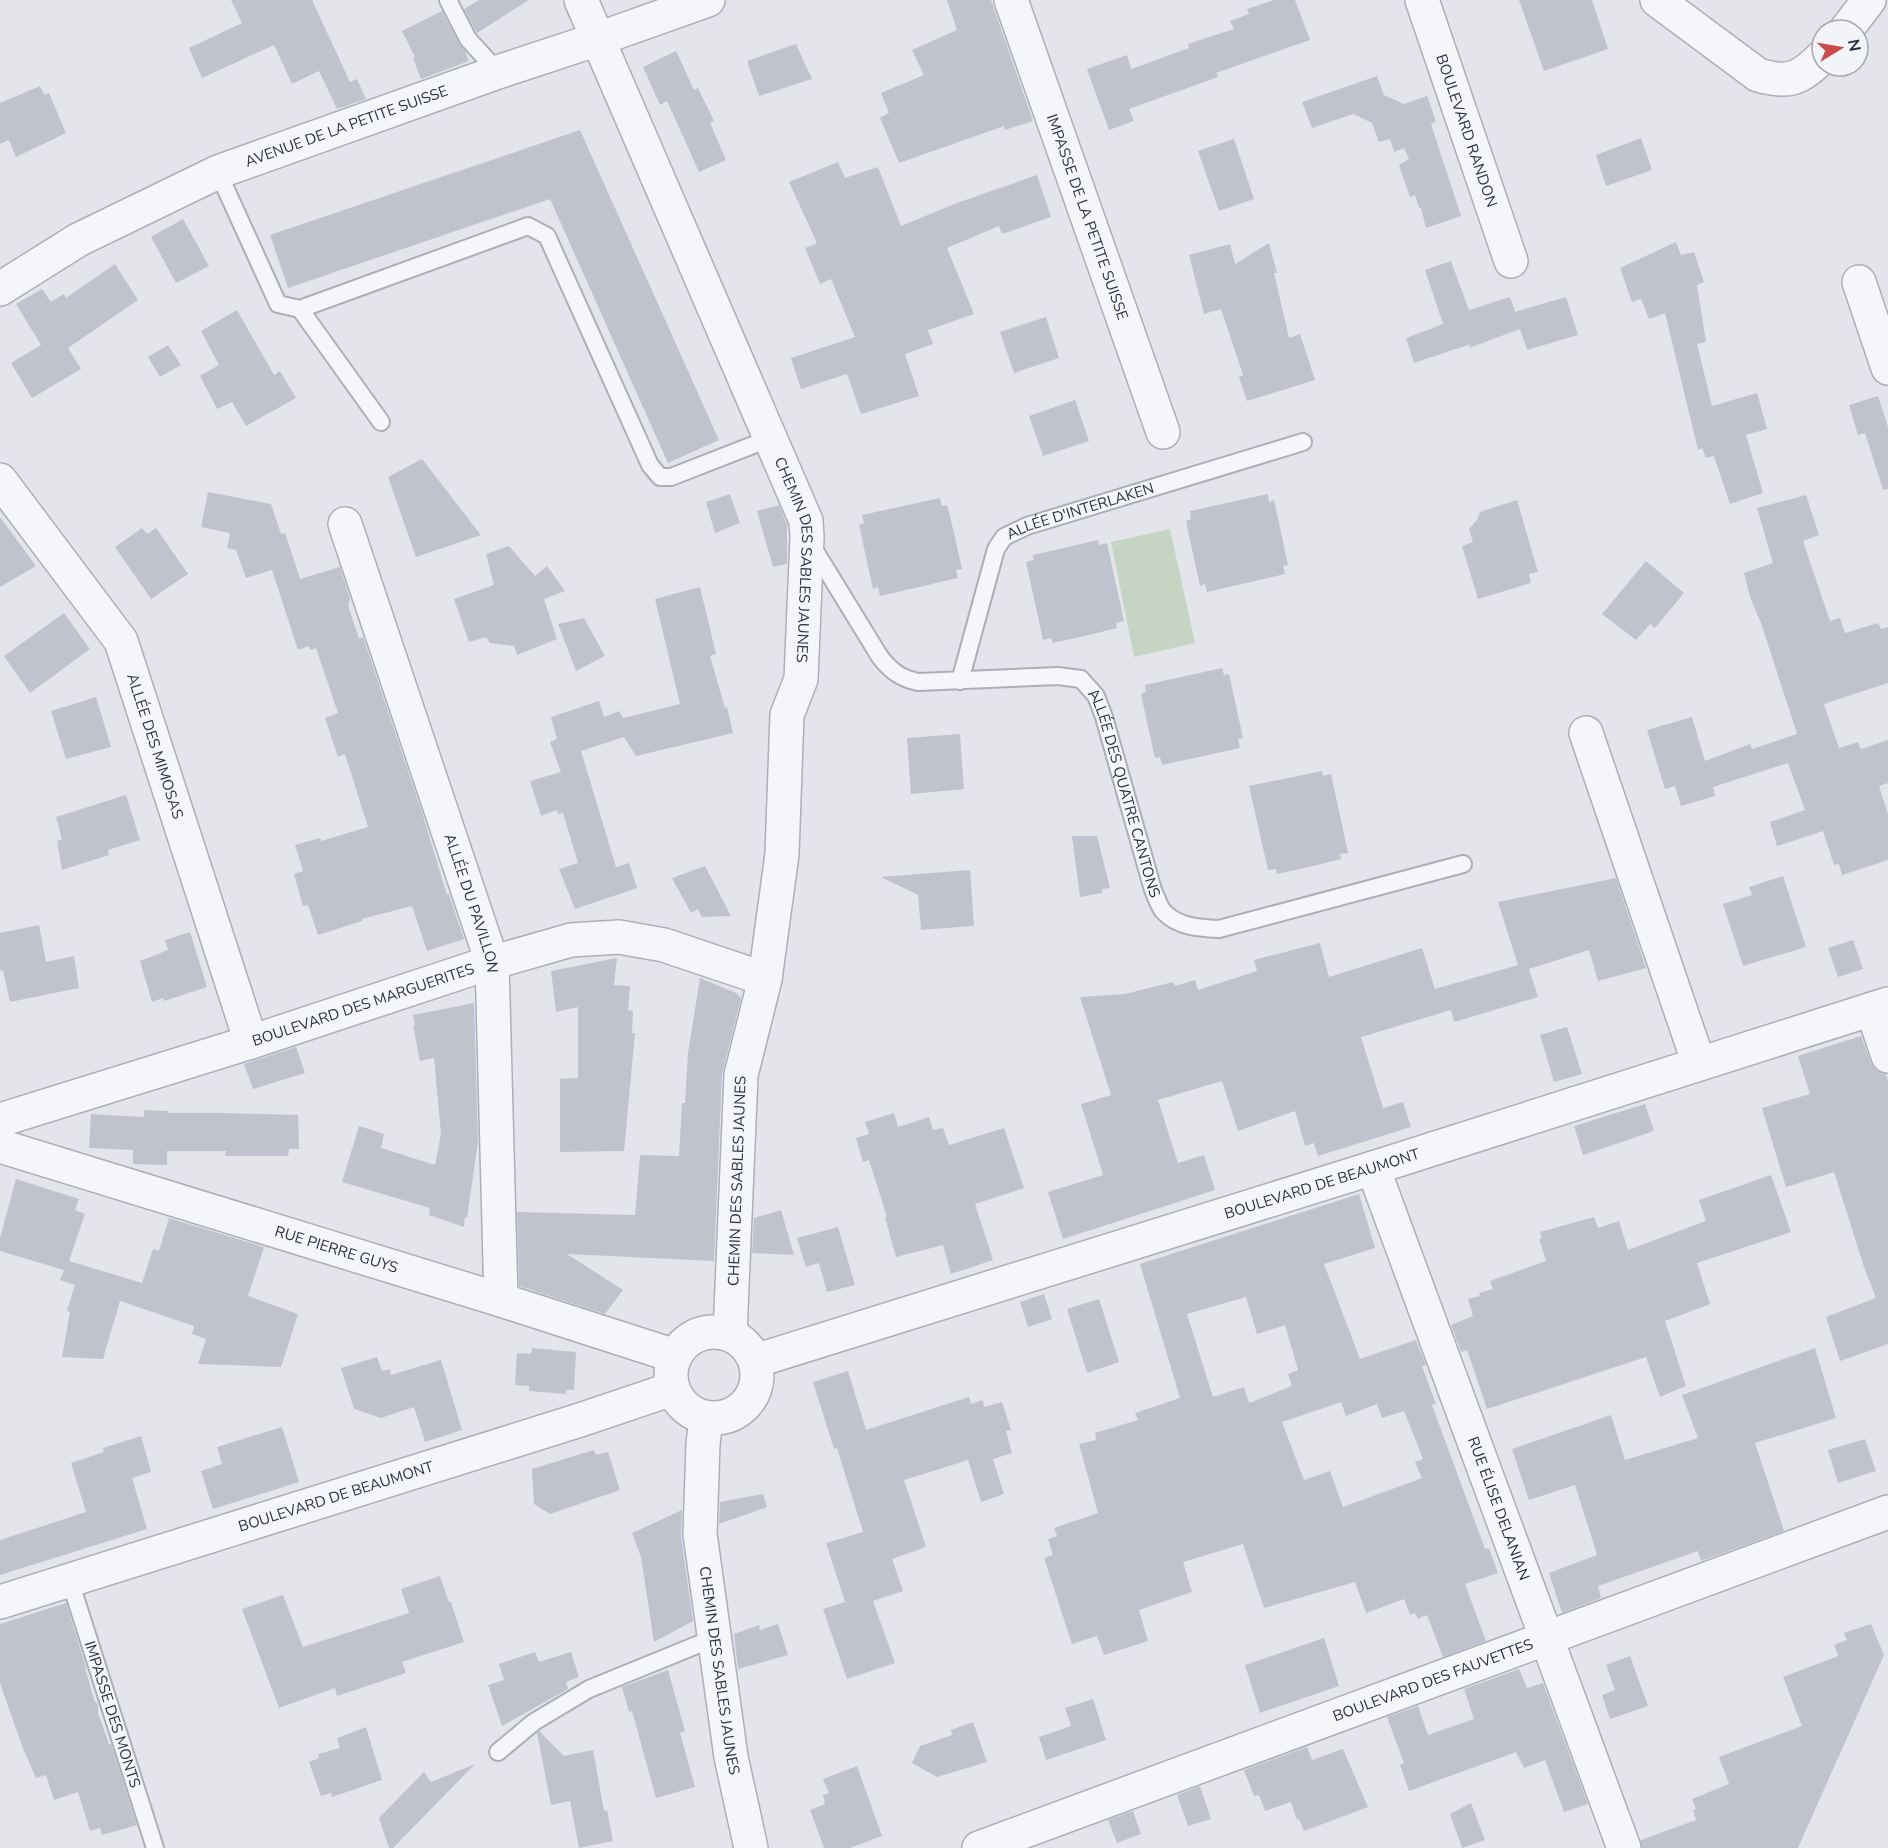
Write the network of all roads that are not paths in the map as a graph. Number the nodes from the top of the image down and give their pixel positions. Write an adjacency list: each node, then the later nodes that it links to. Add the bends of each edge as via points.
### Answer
1 (448, 0): 11 (lane, via 468,39)
2 (581, 0): 9 (street, CHEMIN DES SABLES JAUNES)
3 (708, 0): 9 (street, AVENUE DE LA PETITE SUISSE)
4 (1011, 0): 19 (street, IMPASSE DE LA PETITE SUISSE)
5 (1422, 0): 13 (street, BOULEVARD RANDON)
6 (1657, 0): 10 (street, via 1758,75 1774,80 1791,79)
7 (1869, 0): 8 (street)
8 (1855, 18)
9 (598, 39): 11 (street, AVENUE DE LA PETITE SUISSE); 20 (street, CHEMIN DES SABLES JAUNES)
10 (1810, 69)
11 (498, 72): 12 (street, AVENUE DE LA PETITE SUISSE)
12 (218, 172): 15 (street, AVENUE DE LA PETITE SUISSE, via 78,240); 16 (lane, via 278,304)
13 (1511, 261)
14 (1859, 282): 17 (street)
15 (0, 289)
16 (300, 309): 18 (lane); 20 (lane, via 528,226 547,236 650,465 660,477 671,477)
17 (1888, 368)
18 (381, 422)
19 (1163, 432)
20 (771, 438): 24 (street, CHEMIN DES SABLES JAUNES, via 806,521)
21 (1303, 442): 25 (lane, ALLÉE D'INTERLAKEN, via 1027,526 1004,537 996,549)
22 (0, 480): 31 (street, ALLÉE DES MIMOSAS, via 121,641)
23 (345, 524): 28 (street, ALLÉE DU PAVILLON)
24 (807, 537): 25 (lane, ALLÉE DES QUATRE CANTONS, via 892,672 918,682); 29 (street, CHEMIN DES SABLES JAUNES, via 801,679 787,715 782,854)
25 (960, 681): 27 (lane, ALLÉE DES QUATRE CANTONS, via 1058,676 1080,679 1096,696 1104,717 1156,897 1163,912 1195,928 1219,929)
26 (1586, 733): 33 (street)
27 (1463, 864)
28 (492, 962): 29 (street, BOULEVARD DES MARGUERITES, via 571,940 619,938 664,945); 31 (street, BOULEVARD DES MARGUERITES); 37 (street, ALLÉE DU PAVILLON)
29 (765, 979): 38 (street, CHEMIN DES SABLES JAUNES, via 741,1075)
30 (1880, 1007): 32 (street); 33 (street, BOULEVARD DE BEAUMONT)
31 (251, 1042): 34 (street, BOULEVARD DES MARGUERITES)
32 (1888, 1056)
33 (1699, 1064): 36 (street, BOULEVARD DE BEAUMONT)
34 (0, 1120)
35 (0, 1146): 37 (street, RUE PIERRE GUYS)
36 (1372, 1168): 40 (street, BOULEVARD DE BEAUMONT); 47 (street, RUE ÉLISE DELANIAN)
37 (501, 1300): 39 (street, RUE PIERRE GUYS)
38 (730, 1334): 39 (street, via 698,1334); 40 (street, via 750,1349)
39 (675, 1356): 41 (street)
40 (755, 1361): 42 (street, via 758,1376 747,1404 721,1419)
41 (672, 1389): 42 (street, via 685,1408); 44 (street, BOULEVARD DE BEAUMONT)
42 (706, 1418): 46 (street, CHEMIN DES SABLES JAUNES, via 700,1533)
43 (1888, 1512): 47 (street, BOULEVARD DES FAUVETTES)
44 (70, 1581): 45 (street, BOULEVARD DE BEAUMONT); 49 (lane, IMPASSE DES MONTS)
45 (0, 1602)
46 (714, 1638): 48 (lane, via 589,1689 534,1722); 50 (street, CHEMIN DES SABLES JAUNES, via 731,1757)
47 (1546, 1639): 51 (street, BOULEVARD DES FAUVETTES); 52 (street, RUE ÉLISE DELANIAN)
48 (498, 1752)
49 (155, 1848)
50 (751, 1848)
51 (980, 1848)
52 (1624, 1848)

